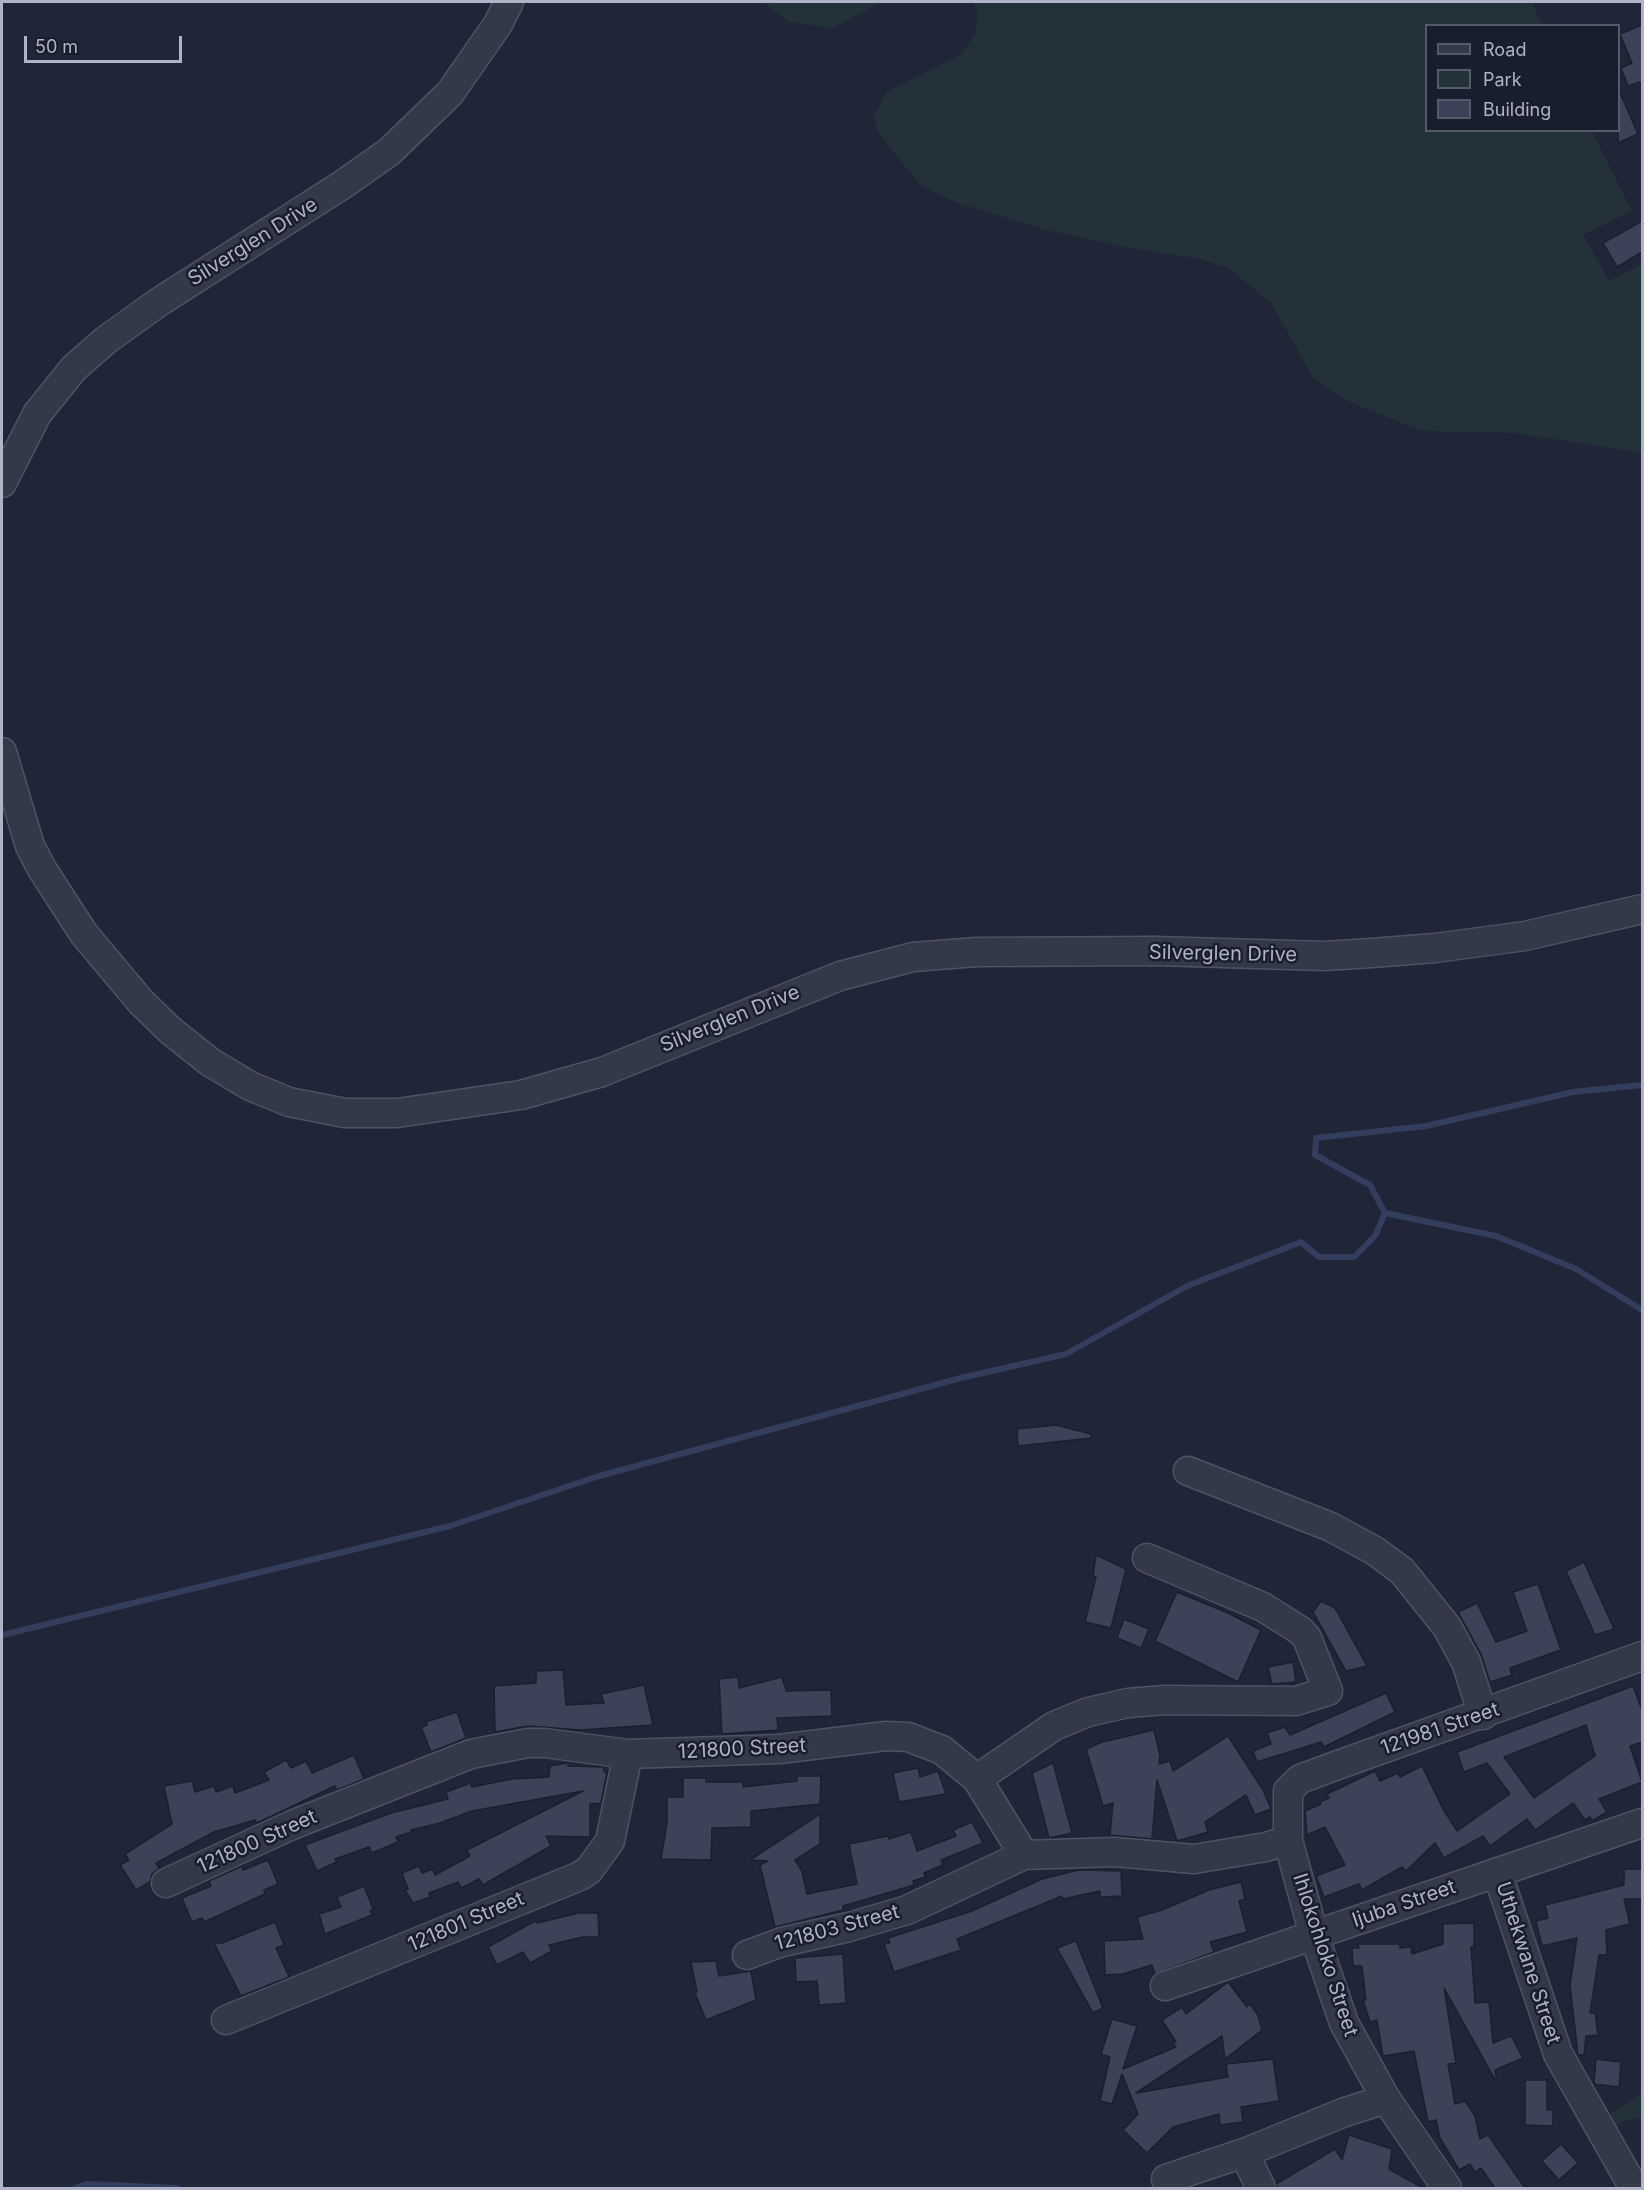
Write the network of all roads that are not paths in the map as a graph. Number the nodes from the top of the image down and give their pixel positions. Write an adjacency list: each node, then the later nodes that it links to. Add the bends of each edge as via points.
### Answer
1 (509, 2): 2 (street, Silverglen Drive, via 450,93 389,152 159,302 74,368 37,414)
2 (2, 483)
3 (2, 752): 4 (street, Silverglen Drive, via 30,846 42,869 84,934 141,1002 210,1062 249,1086 289,1102 345,1113 397,1113 521,1095 602,1072 840,976 913,957 977,952 1156,951 1344,955 1525,936)
4 (1642, 909)
5 (1188, 1471): 8 (street, via 1331,1527 1376,1551 1401,1571 1447,1627 1466,1662)
6 (1147, 1558): 10 (street, via 1263,1606 1301,1631 1328,1691 1296,1701 1165,1700 1128,1702 1088,1712 1054,1726)
7 (1642, 1656): 8 (street, 121981 Street)
8 (1483, 1715): 12 (street, 121981 Street, via 1300,1779 1290,1786 1287,1798)
9 (628, 1754): 10 (street, 121800 Street, via 779,1749 886,1736 908,1737 942,1750); 15 (street, 121800 Street, via 545,1743 506,1745 471,1754 292,1825); 19 (street, 121801 Street, via 610,1841 589,1870)
10 (977, 1779): 13 (street, 121800 Street)
11 (1642, 1823): 14 (street, Ijuba Street)
12 (1288, 1839): 13 (street, via 1266,1847 1194,1858 1115,1852); 16 (street, Ihlokohloko Street)
13 (1024, 1855): 17 (street, 121803 Street, via 907,1910)
14 (1497, 1872): 16 (street, Ijuba Street); 25 (street, Uthekwane Street, via 1558,2054)
15 (166, 1883)
16 (1314, 1935): 18 (street, Ijuba Street); 20 (street, Ihlokohloko Street, via 1344,2023)
17 (747, 1954)
18 (1165, 1986)
19 (226, 2020)
20 (1386, 2099): 21 (street); 24 (street, Ihlokohloko Street)
21 (1244, 2153): 22 (street); 23 (street)
22 (1166, 2179)
23 (1261, 2188)
24 (1447, 2188)
25 (1634, 2188)

